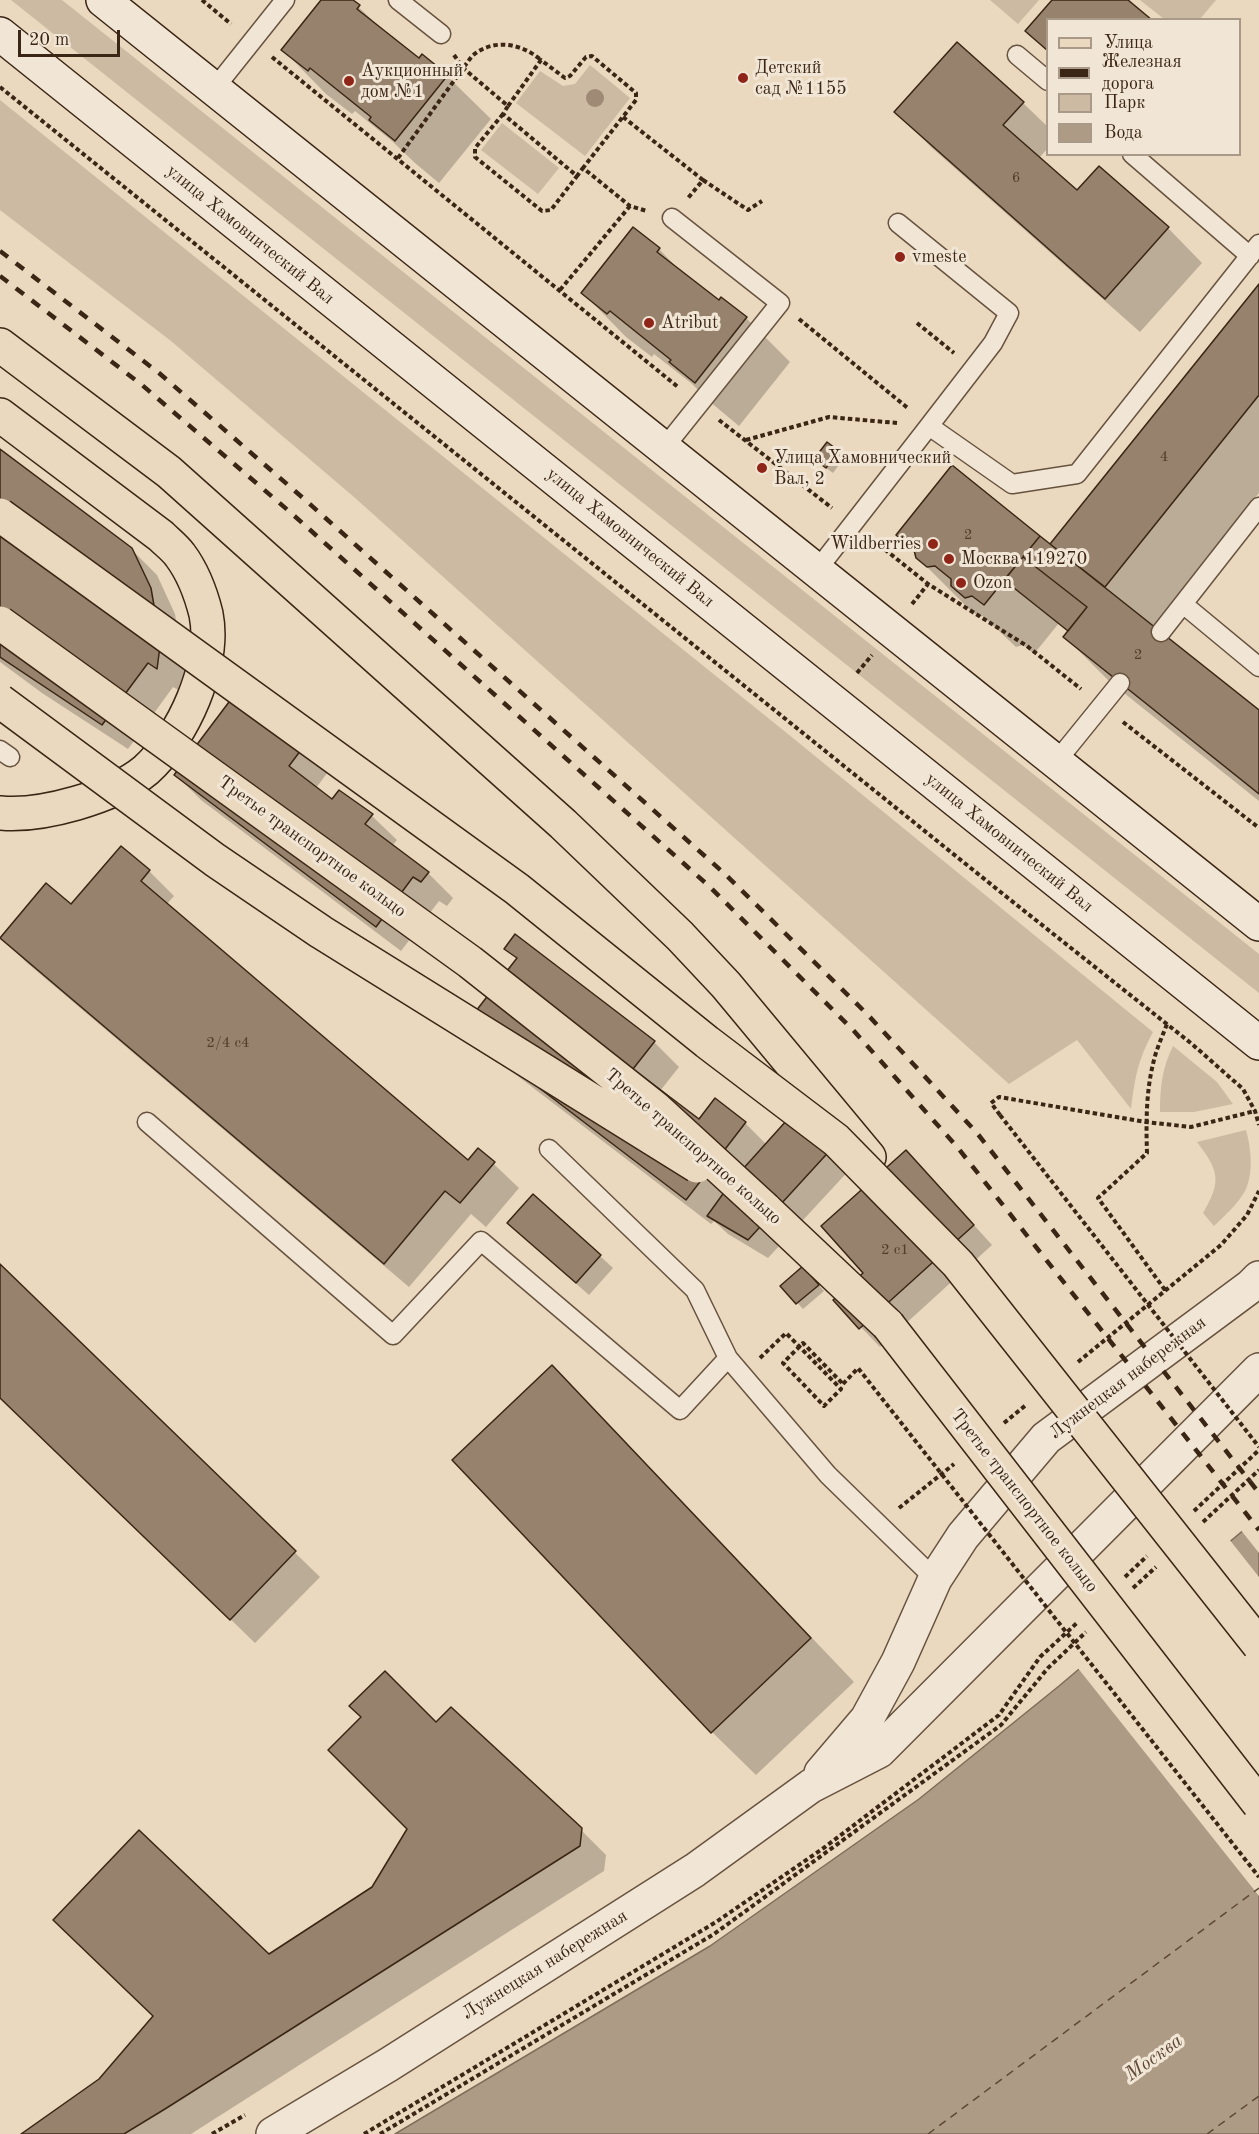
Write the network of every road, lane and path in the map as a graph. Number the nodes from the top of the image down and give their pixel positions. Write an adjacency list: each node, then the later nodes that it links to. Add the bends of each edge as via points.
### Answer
1 (202, 0): 8 (path)
2 (285, 0): 8 (lane)
3 (399, 0): 5 (lane)
4 (116, 4): 14 (main road)
5 (419, 6): 7 (lane)
6 (0, 34): 57 (main road, улица Хамовнический Вал)
7 (441, 34): 11 (path)
8 (253, 41): 14 (lane); 19 (path)
9 (1017, 55): 12 (lane)
10 (541, 60): 11 (path, via 520,46 494,45 481,48); 15 (path); 17 (path, via 565,78 586,57 592,56 636,93 636,100)
11 (463, 68): 15 (path); 19 (path)
12 (1046, 80)
13 (0, 87): 52 (path)
14 (214, 89): 37 (main road)
15 (508, 106): 16 (path)
16 (503, 114): 21 (path); 21 (path, via 475,148 475,157 542,211 551,210)
17 (623, 117): 20 (path); 22 (path)
18 (1135, 156): 27 (lane)
19 (398, 158): 28 (path)
20 (584, 168): 21 (path); 24 (path)
21 (577, 176)
22 (703, 180): 23 (path, via 748,210); 25 (path)
23 (762, 201)
24 (630, 206): 25 (path); 28 (path)
25 (672, 218): 29 (lane)
26 (898, 223): 32 (lane, via 1010,313)
27 (1254, 250): 35 (lane, via 1077,474 1012,484)
28 (560, 290): 33 (path)
29 (780, 303): 33 (lane); 35 (path)
30 (917, 323): 32 (path)
31 (0, 345): 66 (main road, bridge, via 169,472 563,824 726,985)
32 (973, 369): 35 (lane)
33 (699, 405): 36 (path); 37 (lane)
34 (0, 415): 54 (main road, via 180,554 206,615 200,682 187,716 167,748 145,771 107,794 64,807)
35 (929, 426): 36 (path, via 829,417); 40 (lane)
36 (745, 440): 40 (path)
37 (664, 448): 41 (main road)
38 (1259, 507): 42 (lane)
39 (0, 515): 66 (main road, bridge, via 517,889 836,1140)
40 (852, 524): 41 (lane); 43 (path, via 928,584)
41 (817, 570): 53 (main road)
42 (1183, 604): 45 (lane); 47 (lane)
43 (908, 609)
44 (0, 623): 64 (main road, Третье транспортное кольцо, bridge, via 470,962 655,1108)
45 (1161, 632)
46 (876, 650): 48 (path)
47 (1259, 667)
48 (857, 673)
49 (1120, 683): 53 (lane)
50 (0, 701): 64 (main road, bridge, via 215,860 321,932)
51 (812, 730): 52 (path)
52 (807, 735): 56 (path)
53 (1056, 762): 55 (main road)
54 (0, 813)
55 (1259, 924)
56 (1167, 1024): 58 (path, via 1243,1089); 60 (path, via 1153,1063)
57 (1259, 1043)
58 (1255, 1112): 60 (path, via 1191,1127); 61 (path)
59 (147, 1122): 70 (lane, via 393,1335 481,1241 680,1410)
60 (1146, 1122): 68 (path, via 1148,1153 1098,1198); 72 (path, bridge, via 999,1097 991,1103)
61 (1259, 1125)
62 (549, 1149): 70 (lane, via 695,1290)
63 (1259, 1191): 65 (path, via 1247,1215)
64 (765, 1209): 79 (main road, Третье транспортное кольцо, bridge, via 888,1325)
65 (1221, 1245)
66 (958, 1264): 74 (main road, bridge)
67 (1259, 1278): 73 (main road, Лужнецкая набережная, via 1046,1438 963,1536)
68 (1165, 1290)
69 (786, 1333): 80 (path, bridge, via 791,1338 797,1344 803,1350 841,1389 824,1406 783,1363 796,1350 803,1343 843,1384 858,1368)
70 (728, 1358): 73 (lane, via 828,1475)
71 (1259, 1370): 76 (main road, Лужнецкая набережная, via 879,1751)
72 (1259, 1447)
73 (935, 1579): 76 (main road, Лужнецкая набережная, via 867,1719)
74 (1259, 1645)
75 (1048, 1668): 78 (path, via 1002,1725)
76 (810, 1786): 81 (main road, Лужнецкая набережная, via 695,1870 388,2065)
77 (890, 1797): 78 (path)
78 (896, 1803): 83 (path, via 714,1934)
79 (1259, 1804)
80 (1259, 1877)
81 (263, 2122): 82 (path)
82 (212, 2134)
83 (380, 2134)

